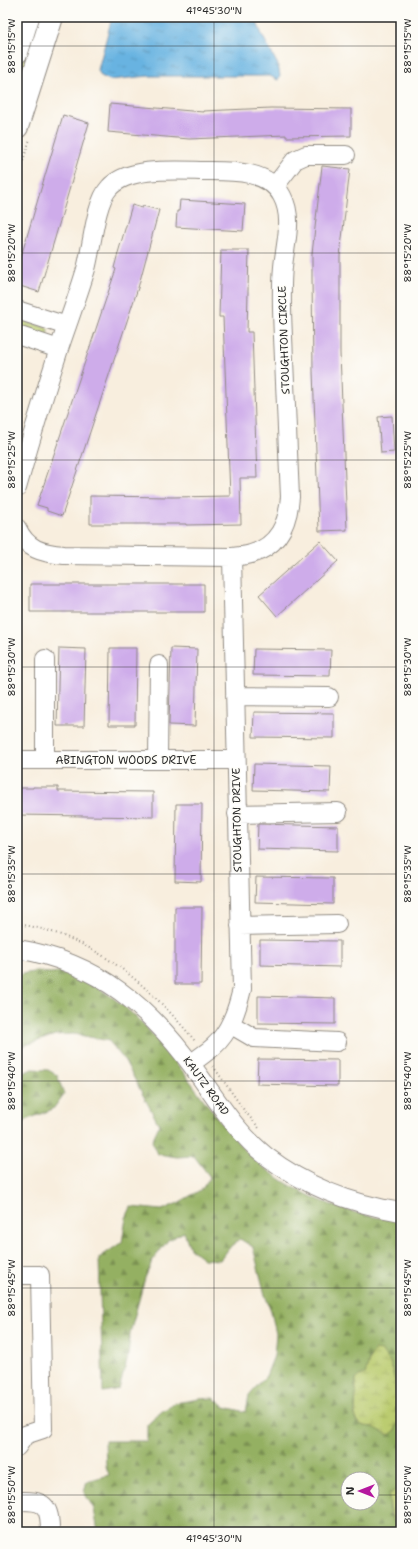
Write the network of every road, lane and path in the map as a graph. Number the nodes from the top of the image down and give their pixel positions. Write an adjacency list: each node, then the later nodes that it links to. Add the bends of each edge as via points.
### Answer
1 (28, 17): 3 (main road)
2 (52, 17): 4 (main road)
3 (17, 52)
4 (17, 127)
5 (346, 155): 6 (street, via 306,155 295,160)
6 (275, 186): 8 (street, STOUGHTON CIRCLE, via 265,178 226,171 151,170 132,174 116,182 108,188 102,200 86,270); 13 (street, STOUGHTON CIRCLE, via 287,208 288,223 281,296 289,514 281,532 262,550 250,555)
7 (17, 310): 8 (street)
8 (67, 326): 10 (street, STOUGHTON CIRCLE)
9 (17, 335): 10 (street)
10 (59, 349): 11 (street, STOUGHTON CIRCLE)
11 (17, 488)
12 (17, 528): 13 (street, STOUGHTON CIRCLE, via 27,545 50,554)
13 (232, 557): 16 (street, STOUGHTON DRIVE)
14 (45, 659): 19 (street)
15 (159, 665): 20 (street)
16 (235, 696): 17 (street); 21 (street, STOUGHTON DRIVE)
17 (329, 697)
18 (17, 760): 19 (street, ABINGTON WOODS DRIVE)
19 (45, 760): 20 (street, ABINGTON WOODS DRIVE)
20 (158, 760): 21 (street, ABINGTON WOODS DRIVE)
21 (236, 760): 23 (street, STOUGHTON DRIVE)
22 (338, 812): 23 (street)
23 (237, 814): 25 (street, STOUGHTON DRIVE)
24 (337, 924): 25 (street)
25 (240, 926): 27 (street, STOUGHTON DRIVE, via 242,989)
26 (17, 950): 29 (street, KAUTZ ROAD, via 46,955 73,964 102,979 138,1005 163,1029)
27 (230, 1024): 28 (street, via 254,1038); 29 (street, STOUGHTON DRIVE, via 214,1046)
28 (337, 1042)
29 (191, 1064): 32 (street, KAUTZ ROAD, via 235,1126 265,1155 295,1176 324,1190 372,1207)
30 (213, 1066): 31 (path)
31 (263, 1133)
32 (401, 1212)
33 (17, 1275): 34 (street, via 40,1275 43,1429 25,1436)
34 (17, 1447)
35 (17, 1501): 36 (street, via 41,1504 48,1510)
36 (50, 1532)

